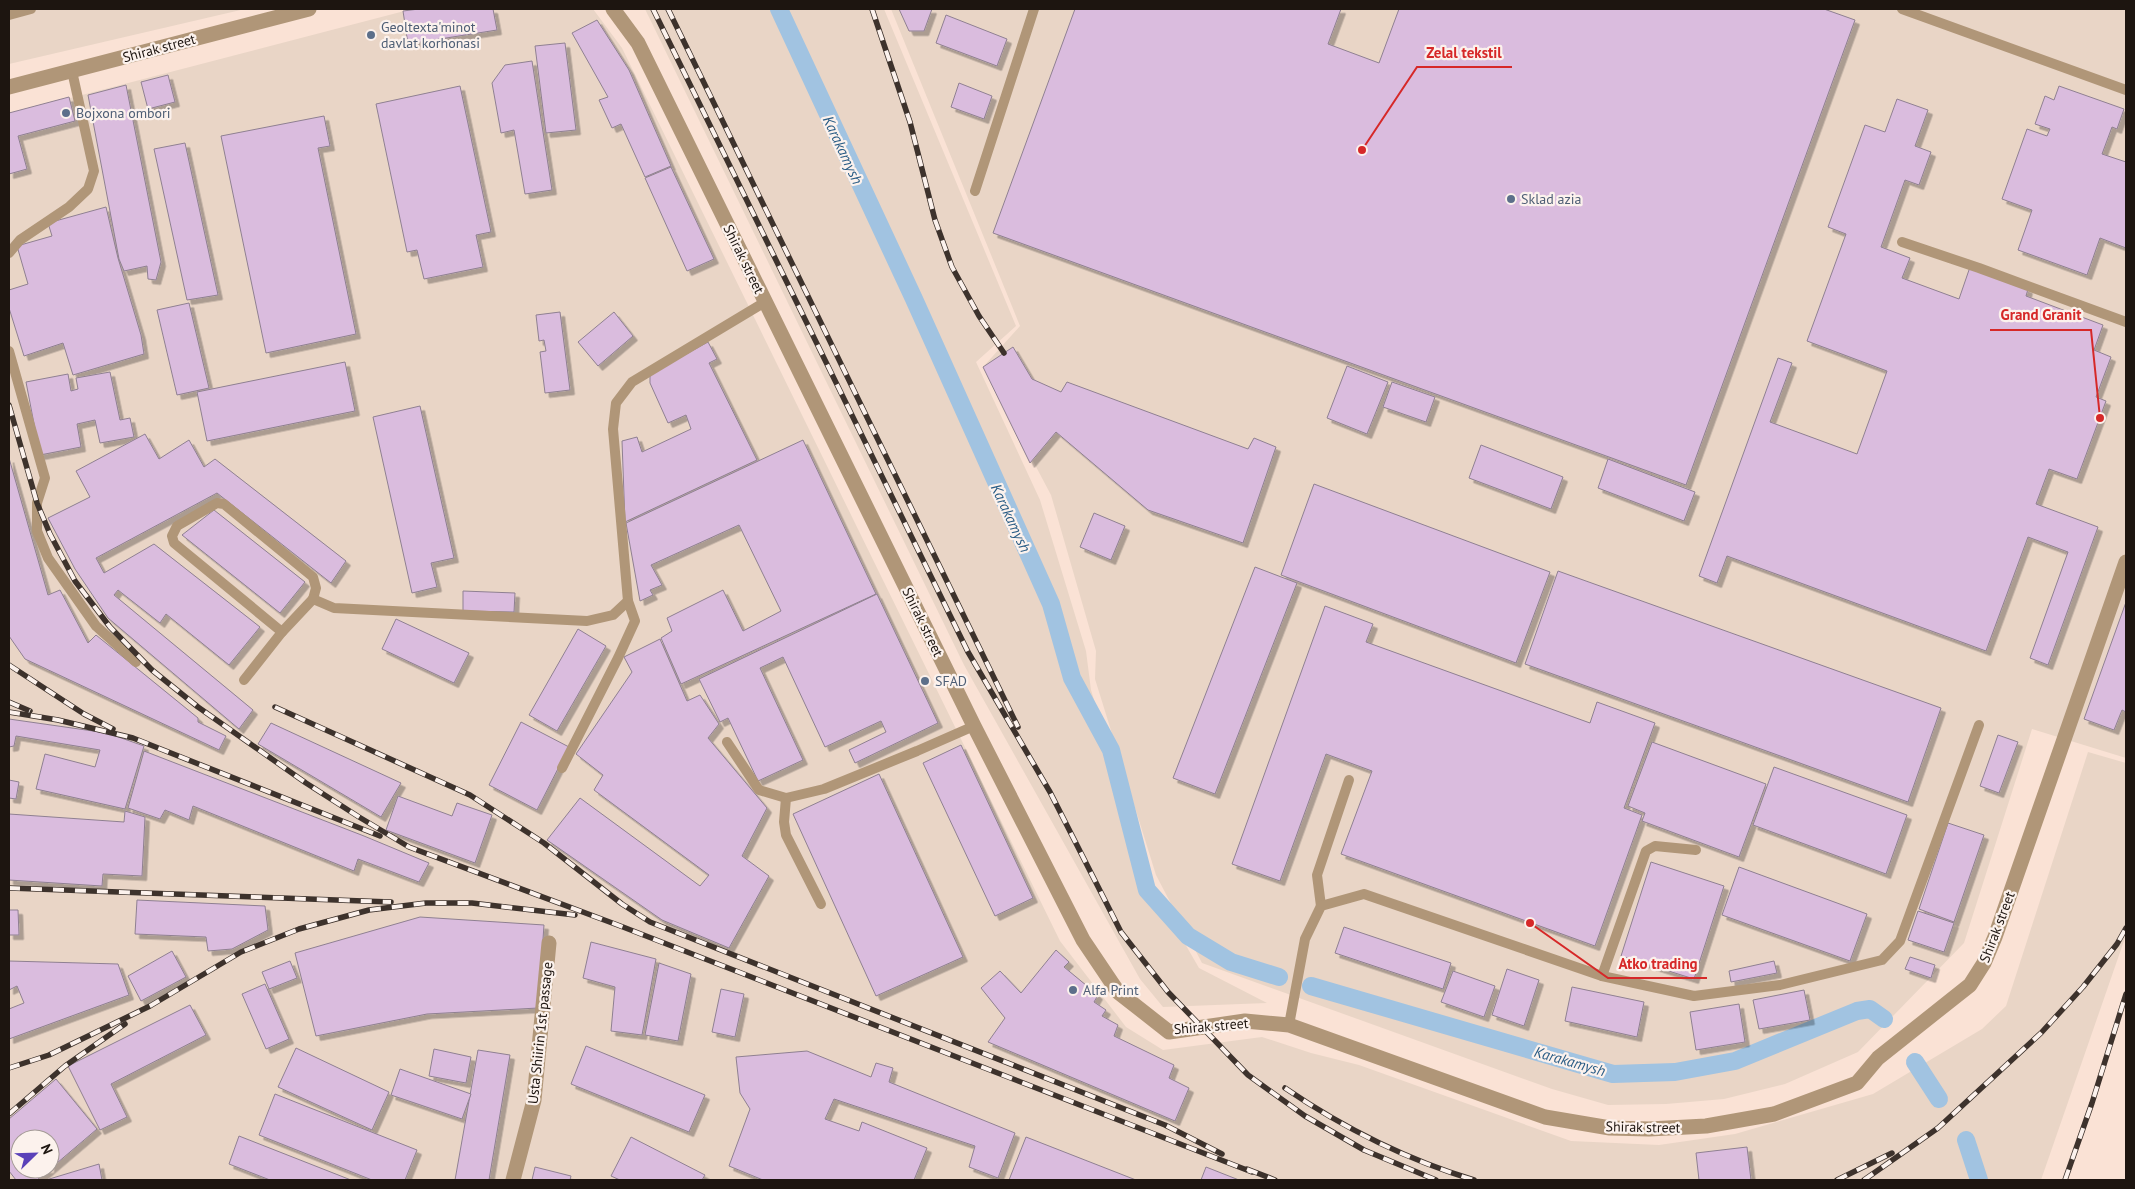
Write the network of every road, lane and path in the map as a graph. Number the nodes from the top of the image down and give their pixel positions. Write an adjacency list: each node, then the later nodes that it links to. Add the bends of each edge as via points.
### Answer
1 (31, 9): 7 (lane)
2 (309, 9): 6 (street, Shirak street)
3 (614, 9): 14 (street, Shirak street, via 638,43)
4 (1034, 9): 11 (lane)
5 (1902, 9): 10 (lane)
6 (289, 11): 8 (street, Shirak street)
7 (9, 15)
8 (72, 70): 9 (street, Shirak street); 13 (lane, via 94,171 88,189 70,207 20,240)
9 (9, 87)
10 (2126, 90)
11 (975, 191)
12 (1902, 242): 15 (lane)
13 (9, 254)
14 (765, 302): 19 (lane, via 632,382 616,403 613,429); 24 (street, Shirak street)
15 (2126, 322)
16 (9, 351): 21 (lane, via 44,478 37,503 37,531 48,558 96,626)
17 (2126, 562): 34 (street, Shirak street, via 1984,963 1970,985 1878,1058 1857,1083 1774,1114 1716,1124 1610,1128 1545,1117)
18 (313, 600): 19 (lane, via 334,608 587,621 613,615); 20 (lane); 20 (lane, via 316,588 313,577 224,504 217,503 177,526 172,536 174,543)
19 (628, 602): 26 (lane, via 635,621)
20 (282, 632): 22 (lane)
21 (136, 662)
22 (244, 680)
23 (1979, 725): 33 (lane, via 1900,941 1882,960 1780,985 1694,996)
24 (974, 726): 28 (lane, via 824,789); 34 (street, Shirak street, via 1083,940 1118,992 1169,1032 1244,1022)
25 (726, 742): 28 (lane, via 759,790)
26 (562, 768)
27 (1349, 780): 31 (lane, via 1317,875)
28 (786, 798): 30 (lane, via 786,836)
29 (1696, 850): 33 (lane, via 1655,846 1646,851)
30 (821, 904)
31 (1321, 906): 33 (lane, via 1364,894); 34 (lane, via 1305,939)
32 (549, 943): 35 (street, Usta Shiirin 1st passage, via 534,1100)
33 (1602, 976)
34 (1289, 1025)
35 (513, 1180)

